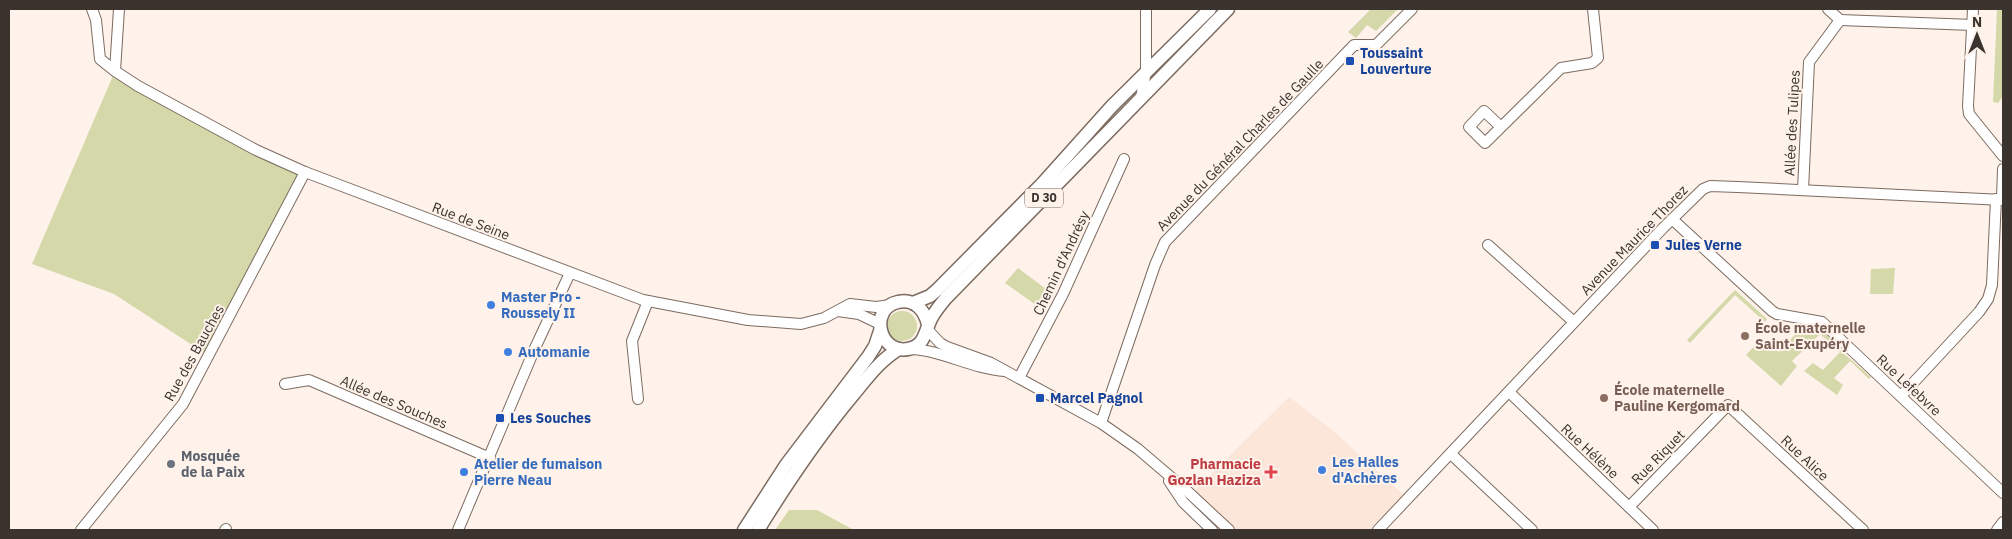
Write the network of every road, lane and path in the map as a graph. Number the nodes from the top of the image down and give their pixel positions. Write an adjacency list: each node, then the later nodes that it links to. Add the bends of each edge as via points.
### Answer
1 (92, 9): 12 (street, Rue de Seine, via 100,59)
2 (119, 9): 12 (street)
3 (1146, 9): 13 (street)
4 (1210, 9): 13 (main road, D 30)
5 (1228, 9): 14 (main road, D 30)
6 (1412, 9): 40 (street, Avenue du Général Charles de Gaulle, via 1376,44 1354,45 1165,242)
7 (1593, 9): 15 (street, via 1598,58 1592,63 1561,68)
8 (1828, 9): 10 (street)
9 (1973, 9): 11 (street)
10 (1840, 20): 11 (street); 20 (street, Allée des Tulipes, via 1809,62)
11 (1972, 25): 16 (street, via 1969,114)
12 (115, 71): 19 (street, Rue de Seine, via 256,150)
13 (1146, 71): 14 (street); 26 (main road, D 30, via 1042,184 937,290)
14 (1140, 99): 30 (main road, D 30, via 946,298)
15 (1501, 126)
16 (2003, 156)
17 (1124, 158): 34 (street, Chemin d'Andrésy, via 1063,294)
18 (2003, 169): 21 (street)
19 (305, 172): 24 (street, Rue de Seine); 47 (street, Rue des Bauches, via 183,404)
20 (1803, 190): 21 (street, Avenue Maurice Thorez); 22 (street, Avenue Maurice Thorez, via 1710,186 1695,195)
21 (2000, 199): 37 (street, via 1988,299)
22 (1672, 219): 29 (street, Avenue Maurice Thorez); 37 (street, Rue Lefebvre, via 1777,314 1822,322)
23 (1488, 245): 29 (street)
24 (570, 273): 25 (street, Rue de Seine); 42 (street)
25 (648, 301): 28 (street, Rue de Seine, via 748,320 802,324); 38 (street, via 632,341)
26 (912, 303): 27 (main road); 30 (main road, via 924,312)
27 (891, 305): 28 (street, Rue de Seine, via 850,304); 31 (main road, via 881,316)
28 (838, 311): 31 (street, via 859,314)
29 (1574, 322): 36 (street, Avenue Maurice Thorez)
30 (927, 327): 32 (main road, via 919,344); 33 (street, via 940,343 980,357)
31 (880, 328): 32 (main road, via 887,343); 49 (main road, via 868,357 786,465)
32 (903, 349): 33 (street, via 919,349); 50 (main road, via 881,362 831,421)
33 (1005, 372): 34 (street)
34 (1019, 378): 40 (street)
35 (285, 384): 42 (street, Allée des Souches, via 309,380)
36 (1509, 392): 41 (street, Avenue Maurice Thorez); 45 (street, Rue Hélène)
37 (1901, 396): 44 (street, Rue Lefebvre)
38 (638, 399)
39 (1728, 405): 45 (street, Rue Riquet); 56 (street, Rue Alice)
40 (1101, 423): 43 (street, via 1138,449)
41 (1451, 454): 53 (street, Avenue Maurice Thorez); 54 (street)
42 (490, 458): 48 (street)
43 (1163, 472): 51 (street, via 1184,502); 52 (street)
44 (2003, 493)
45 (1629, 507): 55 (street, Rue Hélène)
46 (2003, 522): 57 (street)
47 (85, 529)
48 (458, 530)
49 (744, 530)
50 (758, 530)
51 (1212, 530)
52 (1229, 530)
53 (1378, 530)
54 (1532, 530)
55 (1653, 530)
56 (1863, 530)
57 (1997, 530)

